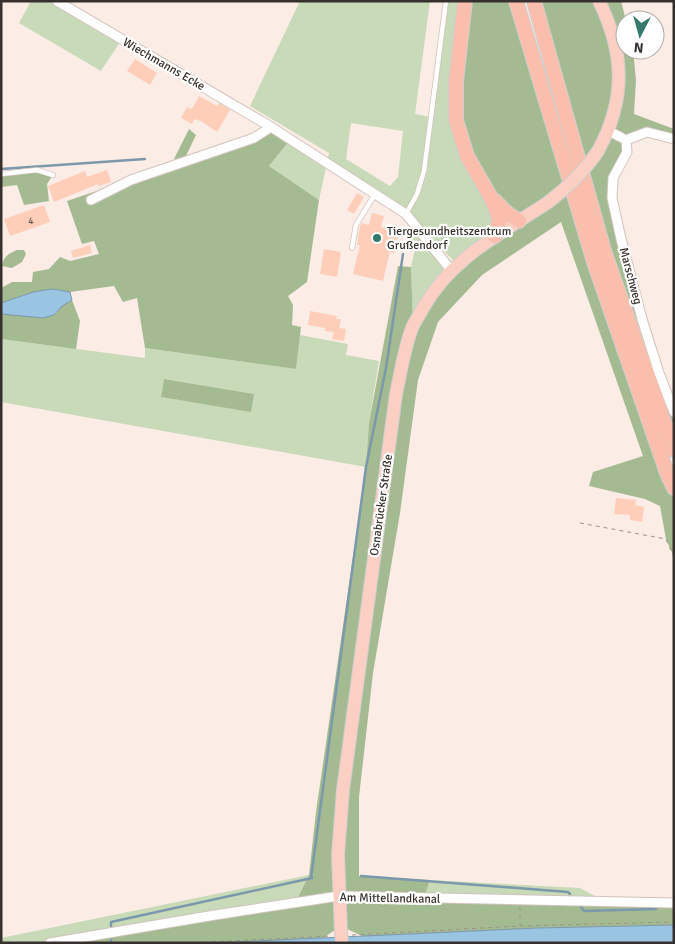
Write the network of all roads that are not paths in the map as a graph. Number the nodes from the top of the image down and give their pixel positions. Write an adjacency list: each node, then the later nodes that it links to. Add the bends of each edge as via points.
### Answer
1 (57, 1): 7 (street, Wiechmanns Ecke)
2 (446, 1): 16 (lane, via 424,171)
3 (465, 1): 14 (highway, via 456,81 456,120 467,156)
4 (516, 1): 23 (highway, via 595,265)
5 (534, 1): 22 (highway, via 604,251)
6 (599, 1): 8 (main road, Osnabrücker Straße, via 611,28 619,67 616,111)
7 (271, 126): 13 (street, Wiechmanns Ecke); 15 (street, via 254,138 131,180)
8 (609, 131): 10 (street); 17 (main road, Osnabrücker Straße, bridge, via 598,151 571,185)
9 (674, 139): 10 (street, via 647,132)
10 (626, 140): 21 (street, Marschweg, via 627,152 613,178 612,198 642,319)
11 (1, 174): 12 (lane, via 37,170)
12 (54, 175)
13 (375, 194): 16 (street, Wiechmanns Ecke); 19 (lane, via 356,224)
14 (490, 196): 17 (highway); 18 (highway, via 499,221)
15 (91, 200)
16 (406, 214): 20 (street, Wiechmanns Ecke)
17 (519, 221): 18 (main road, Osnabrücker Straße)
18 (496, 236): 20 (main road, Osnabrücker Straße)
19 (352, 248)
20 (451, 270): 24 (main road, Osnabrücker Straße, via 428,299 413,326 396,394 343,790 338,854)
21 (674, 412)
22 (674, 450)
23 (674, 488)
24 (339, 896): 25 (street, Am Mittellandkanal); 26 (main road, Osnabrücker Straße); 27 (street, Am Mittellandkanal)
25 (674, 903)
26 (342, 936)
27 (50, 943)

